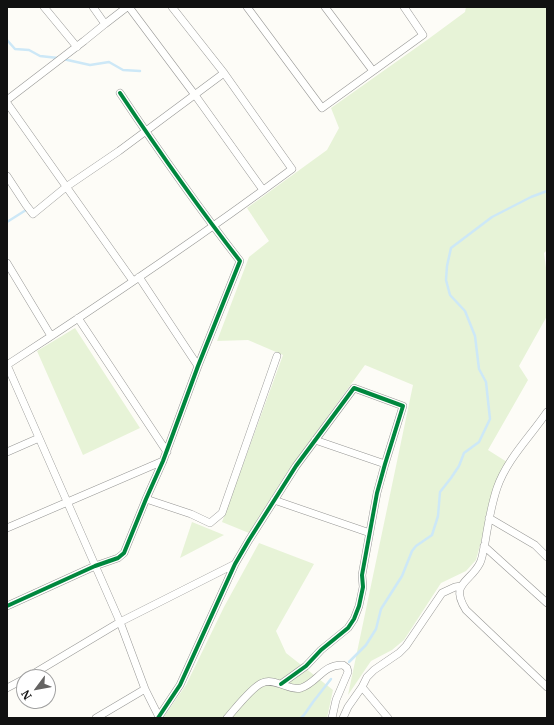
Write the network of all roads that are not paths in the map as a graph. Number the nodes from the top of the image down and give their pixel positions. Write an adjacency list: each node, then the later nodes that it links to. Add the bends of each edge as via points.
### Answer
1 (44, 7): 9 (street)
2 (93, 7): 8 (street)
3 (128, 7): 8 (street); 13 (street)
4 (172, 7): 11 (street)
5 (247, 7): 10 (street, via 322,108)
6 (325, 7): 10 (street)
7 (404, 7): 10 (street, via 423,35)
8 (105, 24): 9 (street)
9 (77, 47): 14 (street)
10 (373, 71)
11 (224, 73): 13 (street); 19 (street, via 292,169)
12 (120, 93): 16 (street)
13 (195, 94): 16 (street); 19 (street)
14 (7, 100)
15 (7, 103): 18 (street)
16 (145, 131): 18 (street); 20 (street)
17 (7, 176): 18 (street, via 33,214)
18 (66, 188): 22 (street)
19 (263, 190): 20 (street)
20 (213, 226): 22 (street); 27 (street, via 240,261)
21 (7, 263): 24 (street)
22 (136, 279): 23 (street); 27 (street)
23 (78, 318): 24 (street); 32 (street)
24 (51, 336): 26 (street)
25 (277, 356): 35 (street, via 222,513 210,523)
26 (7, 365): 29 (street)
27 (198, 366): 32 (street)
28 (547, 412): 38 (street, via 509,462)
29 (39, 438): 31 (street); 37 (street)
30 (315, 440): 34 (street); 34 (street, via 354,388 403,406); 36 (street)
31 (7, 452)
32 (166, 452): 33 (street)
33 (163, 461): 35 (street); 37 (street)
34 (385, 464): 40 (street)
35 (146, 499): 44 (street, via 124,553 118,558)
36 (274, 500): 40 (street); 43 (street)
37 (68, 503): 39 (street); 44 (street)
38 (489, 518): 41 (street); 42 (street)
39 (7, 528)
40 (370, 533): 50 (street, via 359,606 354,619 348,628 306,666)
41 (484, 546): 45 (street, via 480,563); 46 (street)
42 (547, 556)
43 (235, 564): 48 (street); 54 (street, via 180,685)
44 (95, 566): 47 (street); 48 (street)
45 (461, 586): 51 (street, via 455,586 442,593 406,646 374,670); 52 (street, via 459,595 466,610)
46 (547, 603)
47 (7, 606)
48 (120, 622): 49 (street); 53 (street)
49 (41, 669)
50 (281, 684): 56 (street, via 268,681 258,685); 57 (street, via 301,688 328,668 343,664 348,672 336,700)
51 (362, 686): 58 (street); 59 (street)
52 (547, 687)
53 (145, 689): 54 (street); 55 (street)
54 (158, 717)
55 (96, 718)
56 (227, 718)
57 (332, 718)
58 (343, 718)
59 (388, 718)

